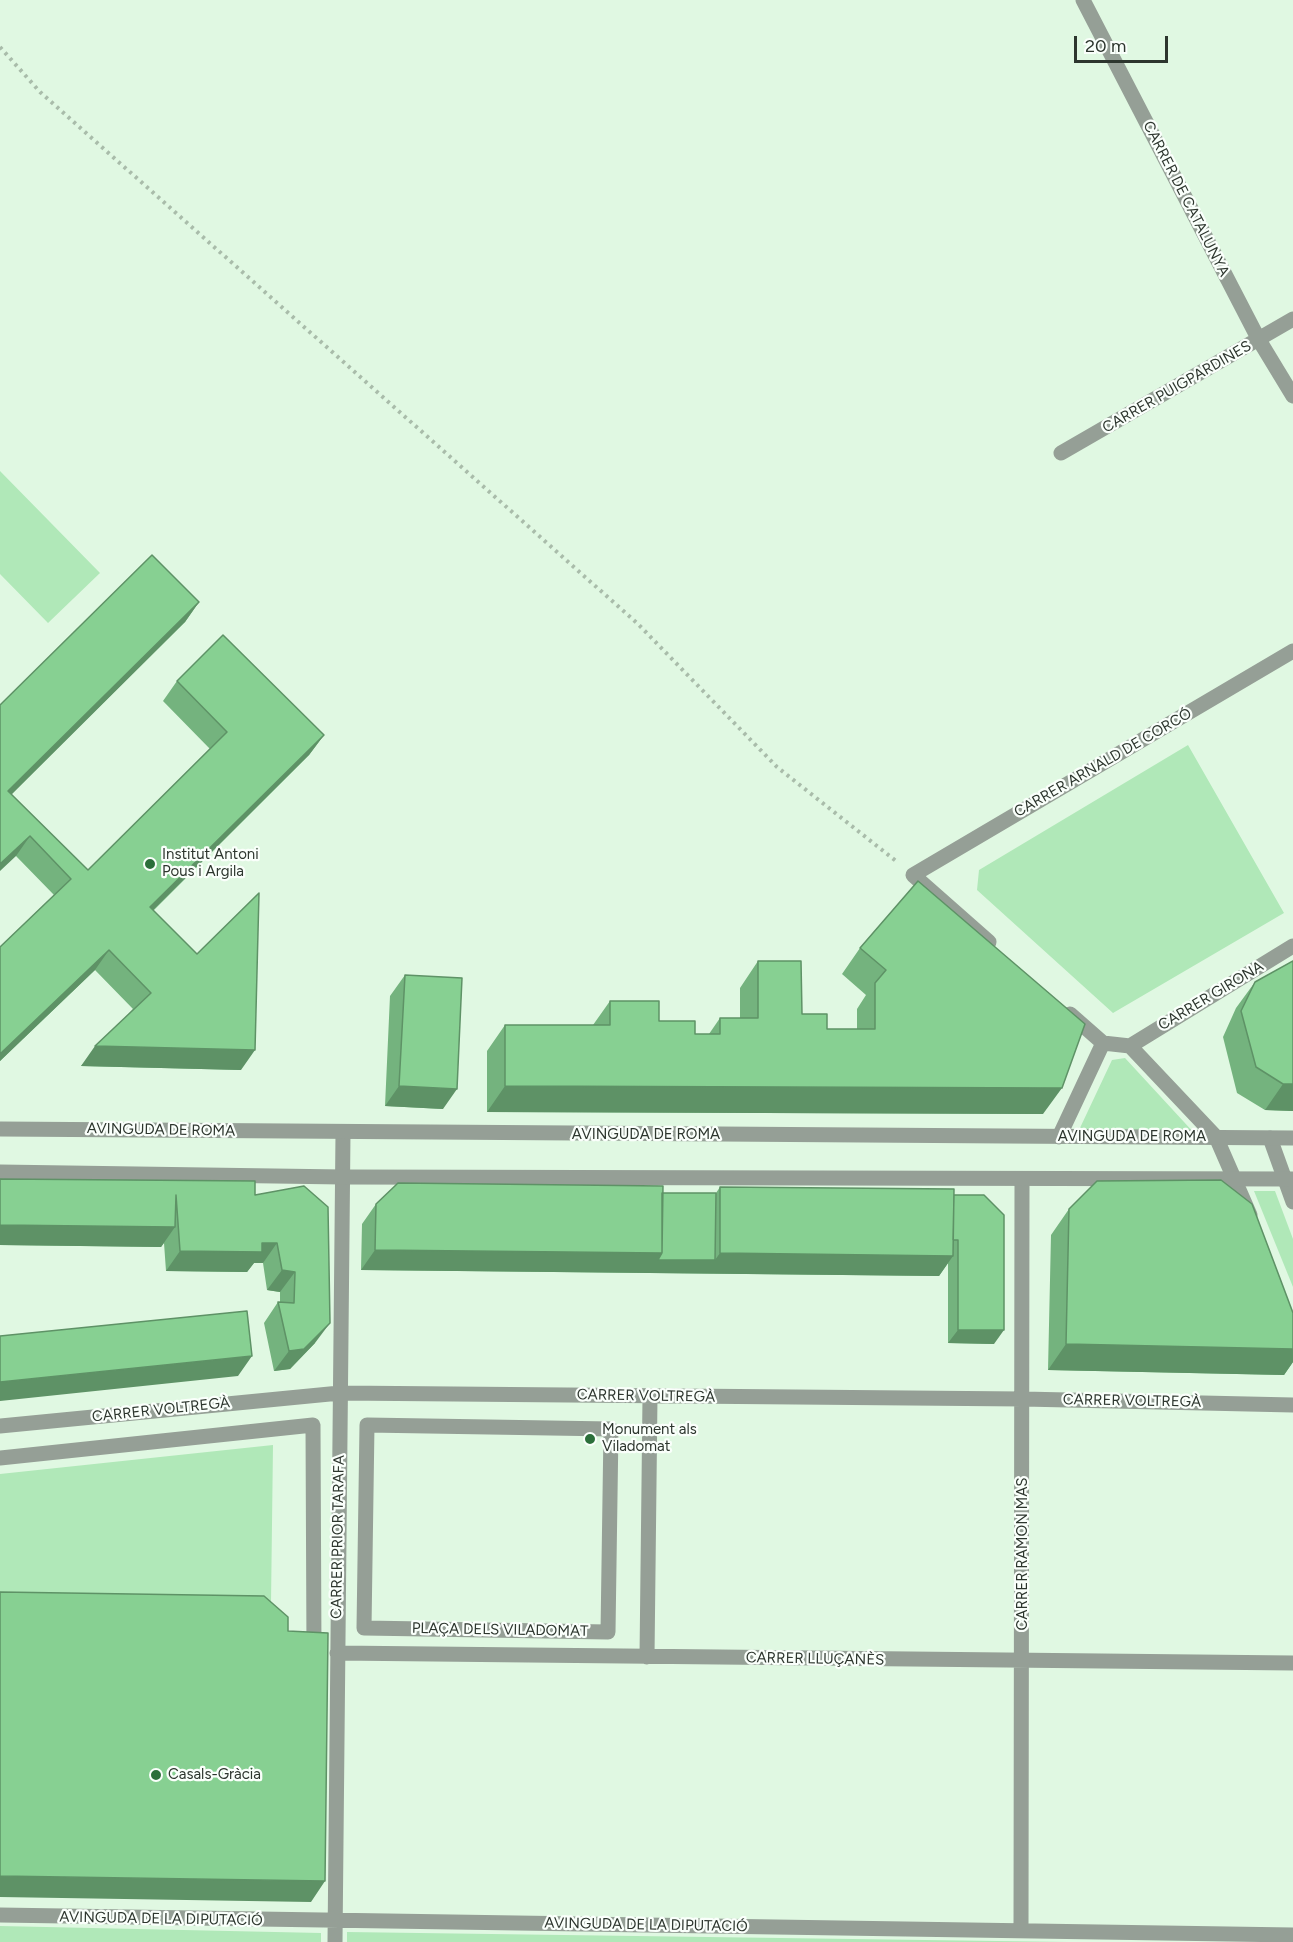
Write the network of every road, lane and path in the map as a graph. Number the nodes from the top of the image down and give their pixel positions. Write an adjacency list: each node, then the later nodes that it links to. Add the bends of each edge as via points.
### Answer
1 (1083, 0): 4 (street, CARRER DE CATALUNYA)
2 (0, 47): 8 (path, via 40,92 638,624 777,767)
3 (1293, 319): 4 (street, CARRER PUIGPARDINES)
4 (1259, 340): 5 (street, CARRER DE CATALUNYA); 6 (street, CARRER PUIGPARDINES)
5 (1293, 396)
6 (1061, 453)
7 (1293, 651): 8 (street, CARRER ARNALD DE CORCÓ)
8 (913, 875): 10 (street)
9 (1293, 946): 13 (street, CARRER GIRONA)
10 (999, 951)
11 (1060, 1005): 12 (street)
12 (1103, 1043): 13 (street); 16 (street)
13 (1130, 1046): 17 (street)
14 (0, 1129): 15 (street, AVINGUDA DE ROMA)
15 (343, 1132): 16 (street, AVINGUDA DE ROMA); 21 (street, CARRER PRIOR TARAFA)
16 (1059, 1137): 17 (street, AVINGUDA DE ROMA)
17 (1216, 1137): 18 (street, AVINGUDA DE ROMA); 24 (street)
18 (1270, 1138): 19 (street, AVINGUDA DE ROMA); 23 (street)
19 (1293, 1138)
20 (0, 1172): 21 (street)
21 (343, 1177): 22 (street); 27 (street, CARRER PRIOR TARAFA)
22 (1022, 1179): 24 (street); 29 (street, CARRER RAMON MAS)
23 (1289, 1179): 24 (street); 25 (street)
24 (1236, 1180): 26 (street)
25 (1293, 1202)
26 (1258, 1235)
27 (340, 1393): 28 (street, CARRER VOLTREGÀ); 32 (street, CARRER VOLTREGÀ); 35 (street, CARRER PRIOR TARAFA)
28 (650, 1397): 29 (street, CARRER VOLTREGÀ); 36 (street)
29 (1023, 1399): 30 (street, CARRER VOLTREGÀ); 37 (street, CARRER RAMON MAS)
30 (1293, 1405)
31 (367, 1425): 31 (street, PLAÇA DELS VILADOMAT, via 364,1628 608,1632 611,1429)
32 (0, 1426)
33 (0, 1458): 34 (street, via 313,1425 314,1653)
34 (294, 1653)
35 (337, 1653): 36 (street, CARRER LLUÇANÈS); 40 (street, CARRER PRIOR TARAFA)
36 (646, 1657): 37 (street, CARRER LLUÇANÈS)
37 (1022, 1662): 38 (street, CARRER LLUÇANÈS); 41 (street, CARRER RAMON MAS)
38 (1293, 1663)
39 (0, 1915): 40 (street, AVINGUDA DE LA DIPUTACIÓ)
40 (335, 1923): 41 (street, AVINGUDA DE LA DIPUTACIÓ); 43 (street, CARRER PRIOR TARAFA)
41 (1021, 1929): 42 (street, AVINGUDA DE LA DIPUTACIÓ)
42 (1293, 1935)
43 (335, 1942)

